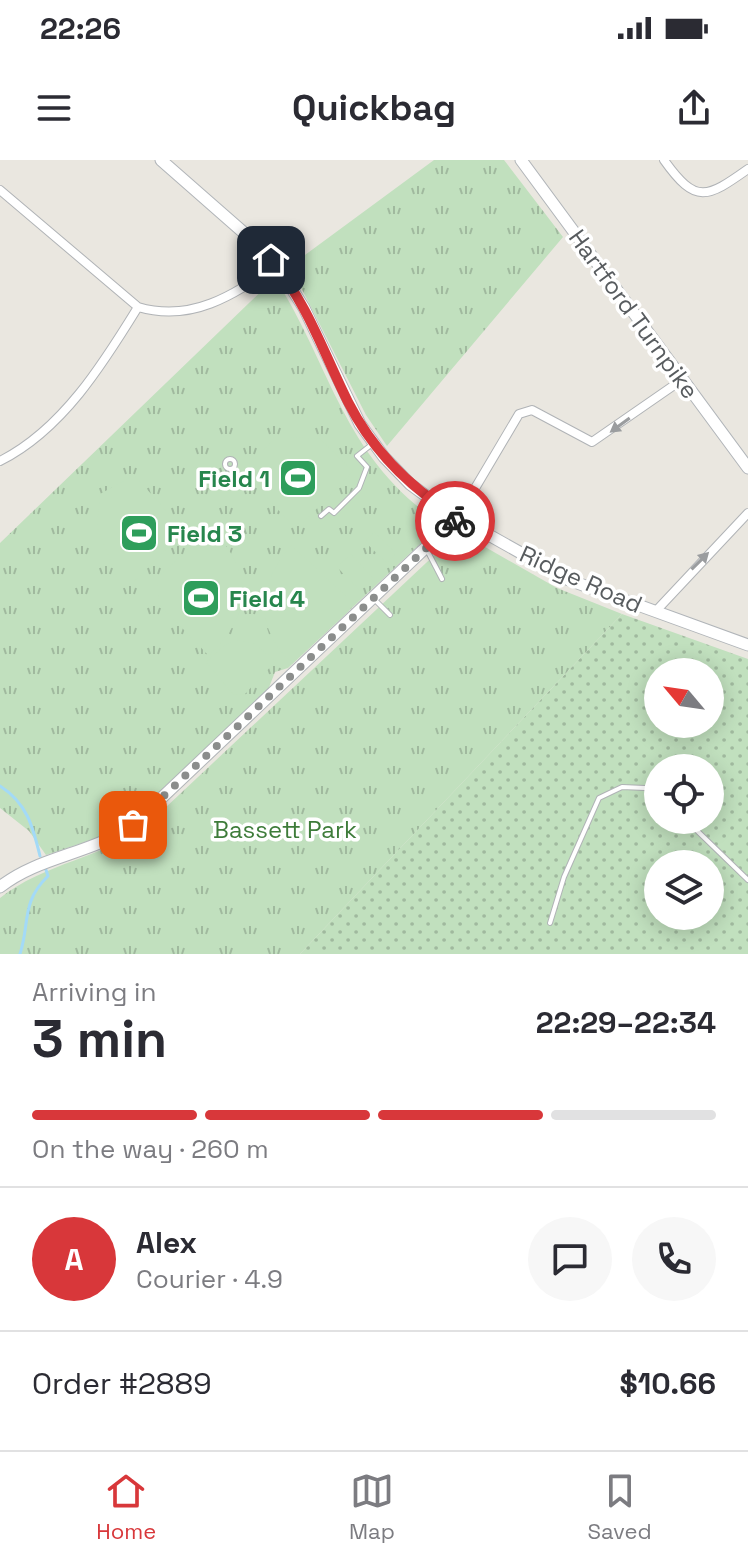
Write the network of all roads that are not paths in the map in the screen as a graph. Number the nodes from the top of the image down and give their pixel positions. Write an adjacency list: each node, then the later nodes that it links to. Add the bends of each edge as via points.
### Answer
1 (161, 160): 6 (main road, Ridge Road)
2 (521, 160): 8 (main road, Hartford Turnpike)
3 (664, 160): 4 (street, via 695,192 716,191)
4 (748, 169)
5 (0, 190): 7 (street)
6 (276, 266): 7 (street, via 210,306 156,312); 9 (main road, Ridge Road, via 297,296)
7 (138, 307): 10 (street, via 96,374 42,430)
8 (683, 379): 11 (main road, Hartford Turnpike); 14 (street, one-way to 14, via 592,442 532,410 519,414)
9 (373, 444): 13 (lane, via 357,456 367,467 359,488 334,513 329,509); 14 (main road, Ridge Road, via 410,484)
10 (1, 458)
11 (748, 468)
12 (748, 513): 18 (street, one-way to 12)
13 (321, 516)
14 (458, 517): 15 (main road); 18 (main road, Ridge Road, via 569,580)
15 (427, 550): 16 (lane); 17 (main road)
16 (442, 579)
17 (375, 599): 19 (lane); 24 (main road, via 133,825 105,842)
18 (655, 612): 20 (main road, Ridge Road)
19 (390, 615)
20 (748, 645)
21 (644, 788): 25 (lane, via 622,787 599,798)
22 (700, 834): 23 (lane)
23 (748, 880)
24 (2, 882)
25 (550, 923)

